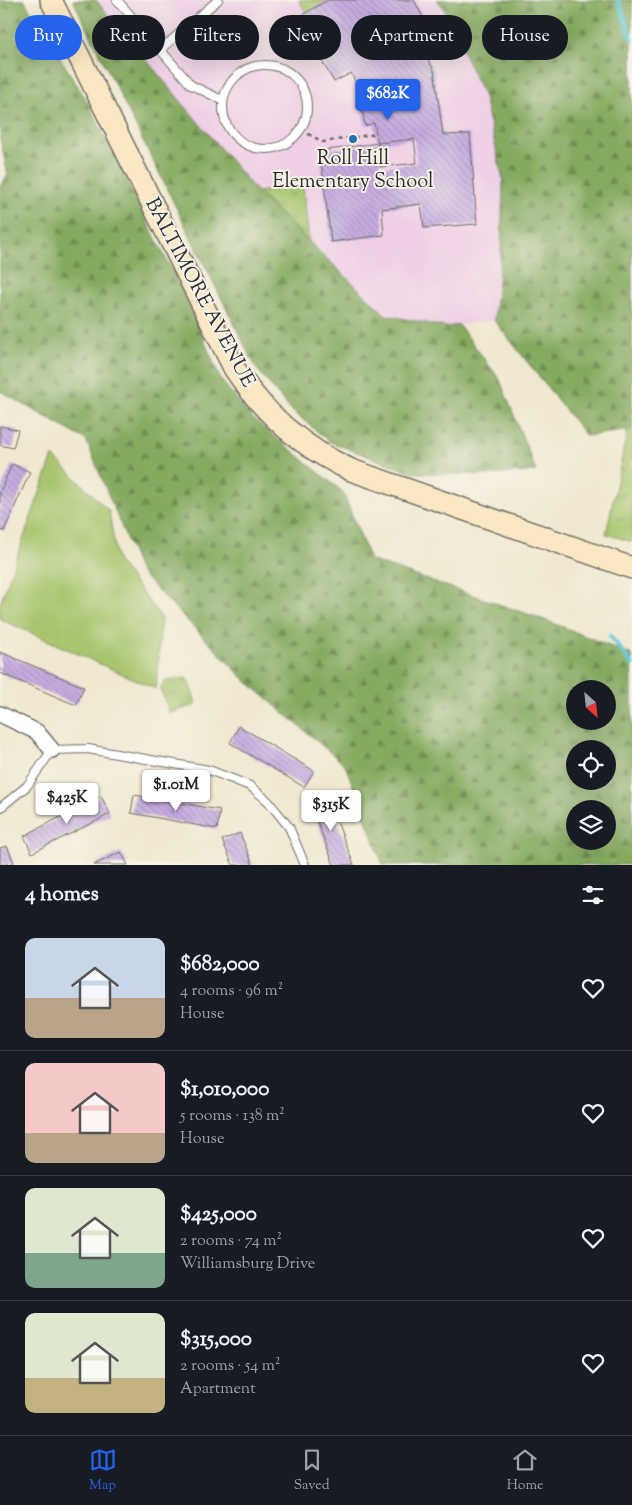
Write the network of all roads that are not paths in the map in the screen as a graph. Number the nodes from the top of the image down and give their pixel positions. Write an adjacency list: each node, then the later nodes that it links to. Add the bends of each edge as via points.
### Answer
1 (51, 0): 8 (street, BALTIMORE AVENUE, via 234,368 267,412 309,447 351,470)
2 (117, 0): 4 (lane)
3 (218, 0): 5 (lane)
4 (130, 15)
5 (165, 46)
6 (165, 56): 7 (lane, via 191,86)
7 (222, 100): 7 (lane, via 222,115 227,129 250,148 278,148 291,141 306,119 304,90 295,77 279,67 250,67 237,75)
8 (632, 568)
9 (0, 714): 10 (street, via 36,732)
10 (52, 750): 11 (lane, via 27,786); 12 (lane, via 88,749 209,770 250,786 268,801 289,827)
11 (0, 808)
12 (305, 865)

